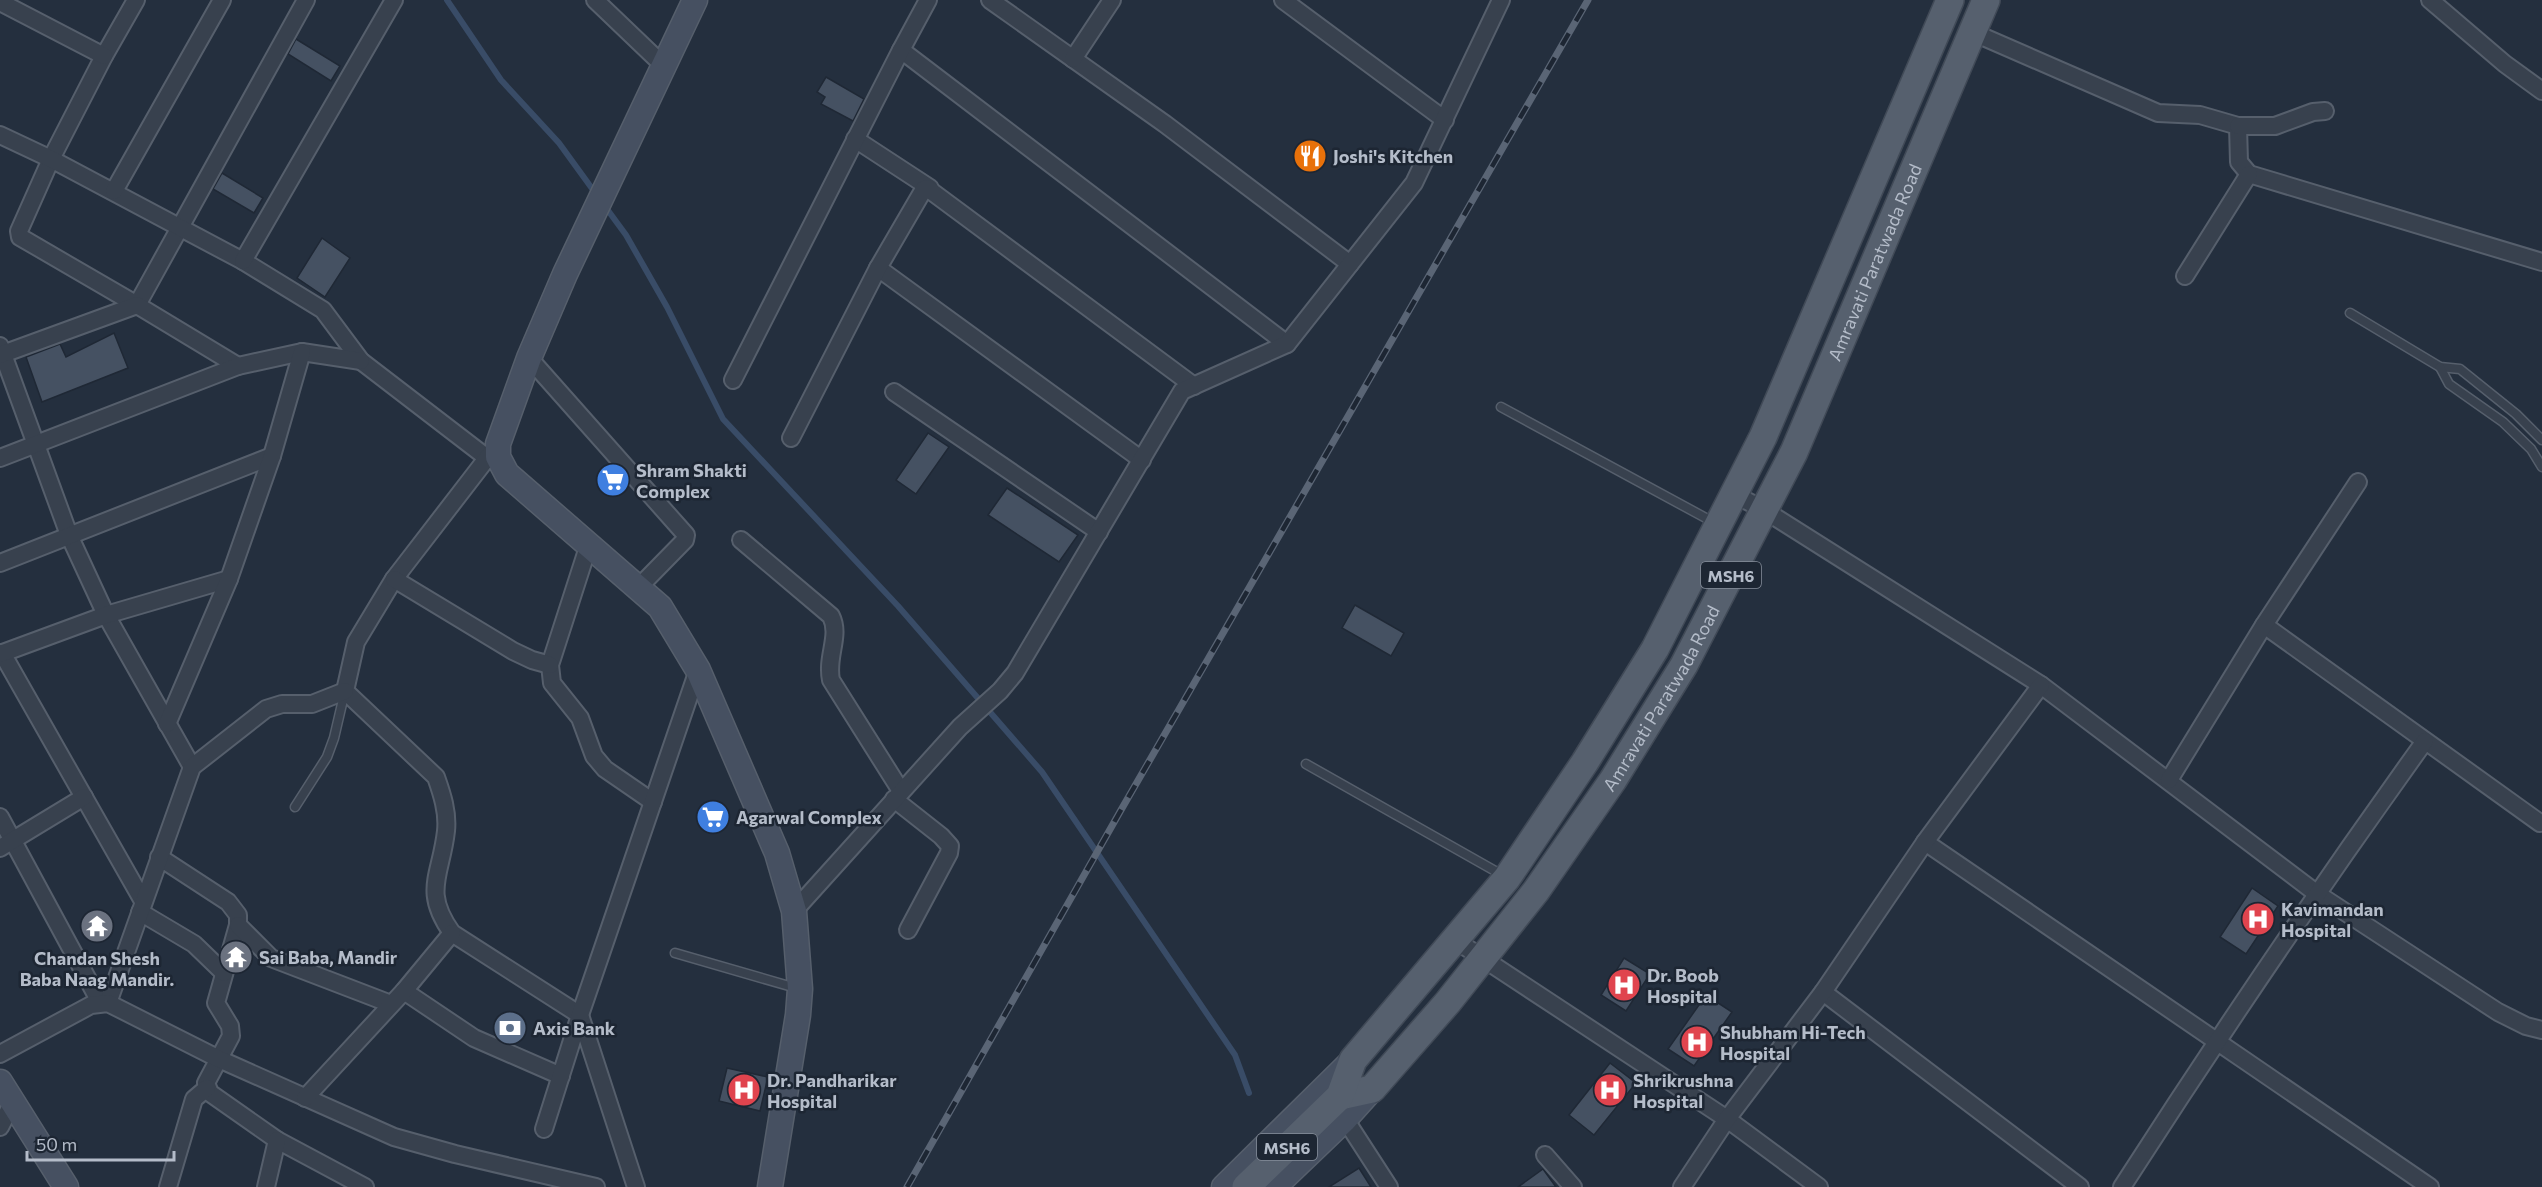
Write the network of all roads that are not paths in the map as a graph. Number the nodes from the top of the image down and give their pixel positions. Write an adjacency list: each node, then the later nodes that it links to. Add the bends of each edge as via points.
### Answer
1 (136, 0): 18 (street)
2 (222, 0): 30 (street)
3 (306, 0): 31 (street)
4 (394, 0): 33 (street)
5 (595, 0): 20 (street)
6 (695, 0): 20 (street)
7 (928, 0): 17 (street)
8 (990, 0): 19 (street)
9 (1112, 0): 19 (street)
10 (1283, 0): 23 (street)
11 (1501, 0): 23 (street)
12 (1950, 0): 59 (main road, MSH6, via 1763,437)
13 (1986, 0): 16 (main road, Amravati Paratwada Road / MSH6)
14 (2430, 0): 21 (street)
15 (0, 2): 18 (street)
16 (1972, 32): 24 (street, via 2158,113 2200,115); 60 (main road, Amravati Paratwada Road / MSH6, via 1794,452)
17 (901, 50): 26 (street); 39 (street)
18 (104, 56): 27 (street)
19 (1073, 59): 34 (street)
20 (664, 66): 42 (street)
21 (2542, 91)
22 (2325, 111): 24 (street, via 2275,126)
23 (1445, 120): 34 (street, via 1414,183)
24 (2238, 126): 28 (street, via 2239,162)
25 (0, 136): 27 (street)
26 (855, 139): 29 (street); 46 (street)
27 (51, 159): 30 (street); 37 (street, via 20,223 20,237)
28 (2249, 174): 32 (street); 36 (street)
29 (930, 189): 35 (street, via 924,189); 47 (street)
30 (114, 191): 31 (street)
31 (180, 228): 33 (street); 37 (street)
32 (2541, 258)
33 (243, 261): 43 (street, via 323,310)
34 (1350, 264): 39 (street)
35 (878, 268): 50 (street); 56 (street)
36 (2185, 276)
37 (137, 305): 40 (street); 44 (street)
38 (2350, 314): 45 (lane)
39 (1287, 344): 47 (street)
40 (1, 351): 52 (street)
41 (302, 352): 43 (street); 44 (street); 54 (street)
42 (529, 358): 53 (street); 69 (street, via 686,535)
43 (361, 361): 53 (street)
44 (238, 366): 52 (street)
45 (2440, 367): 51 (lane, via 2460,369); 57 (lane, via 2449,384 2503,422 2531,449)
46 (733, 380)
47 (1194, 386): 56 (street, via 1182,391)
48 (894, 392): 62 (street)
49 (1501, 407): 61 (lane)
50 (790, 438)
51 (2542, 440)
52 (35, 444): 55 (street); 63 (street)
53 (492, 451): 65 (street, via 507,474); 68 (street)
54 (272, 456): 63 (street); 67 (street)
55 (0, 458)
56 (1142, 460): 62 (street)
57 (2542, 467)
58 (2358, 482): 71 (street)
59 (1734, 494): 60 (street); 61 (main road, MSH6)
60 (1764, 510): 75 (street); 100 (main road, Amravati Paratwada Road / MSH6, via 1684,665 1613,780 1536,891)
61 (1718, 525): 91 (main road, MSH6, via 1655,648)
62 (1099, 532): 82 (street, via 1015,673 960,726)
63 (69, 535): 66 (street); 70 (street)
64 (741, 540): 82 (street, via 831,616 836,632 828,668 831,680)
65 (589, 544): 69 (street); 73 (street)
66 (0, 563)
67 (229, 579): 70 (street); 77 (street)
68 (394, 579): 73 (street, via 513,651); 76 (street, via 356,642)
69 (638, 588): 74 (street, via 660,607)
70 (106, 615): 72 (street); 77 (street)
71 (2264, 625): 78 (street); 81 (street)
72 (1, 654): 83 (street)
73 (550, 665): 84 (street, via 552,683 580,718 594,756 605,769)
74 (698, 670): 84 (street); 94 (street, via 777,853)
75 (2041, 685): 81 (street); 88 (street)
76 (345, 691): 80 (street, via 312,704 282,704 266,709); 85 (lane, via 327,757); 97 (street, via 436,777 443,795 446,830 434,891 441,918)
77 (167, 724): 80 (street)
78 (2425, 741): 87 (street); 92 (street)
79 (1306, 765): 91 (lane)
80 (192, 767): 90 (street)
81 (2169, 780): 92 (street)
82 (898, 795): 94 (street); 96 (street, via 950,846)
83 (84, 797): 89 (street); 93 (street)
84 (653, 802): 107 (street)
85 (295, 807)
86 (0, 817): 89 (street)
87 (2540, 823)
88 (1925, 842): 104 (street); 109 (street)
89 (6, 845): 105 (street)
90 (159, 857): 93 (street); 95 (street, via 228,902 238,915)
91 (1507, 878): 98 (main road, MSH6)
92 (2316, 893): 108 (street, via 2498,1012); 109 (street)
93 (142, 907): 101 (street, via 194,944); 105 (street)
94 (794, 911): 102 (street)
95 (238, 925): 101 (street); 106 (street, via 271,958)
96 (908, 930)
97 (452, 933): 103 (street); 107 (street)
98 (1455, 940): 100 (street); 112 (main road, MSH6)
99 (675, 952): 102 (lane)
100 (1483, 958): 118 (main road, Amravati Paratwada Road / MSH6, via 1372,1089); 119 (street)
101 (224, 973): 111 (street, via 216,1004 232,1030)
102 (800, 989): 131 (street)
103 (404, 991): 106 (street); 113 (street, via 474,1038)
104 (1823, 992): 119 (street); 139 (street)
105 (104, 1003): 110 (street, via 91,1005); 111 (street)
106 (391, 1004): 116 (street)
107 (580, 1015): 113 (street); 130 (street)
108 (2542, 1030)
109 (2216, 1041): 140 (street); 141 (street)
110 (0, 1054)
111 (219, 1059): 115 (street); 116 (street)
112 (1353, 1060): 118 (main road, MSH6); 132 (street, MSH6)
113 (561, 1076): 121 (street)
114 (0, 1082): 117 (street)
115 (207, 1088): 122 (street); 127 (street, via 194,1099)
116 (305, 1098): 124 (street, via 394,1137)
117 (12, 1104): 120 (street); 126 (street)
118 (1338, 1107): 133 (main road, MSH6); 134 (street, MSH6); 135 (street)
119 (1728, 1119): 137 (street); 138 (street)
120 (0, 1127)
121 (544, 1129)
122 (277, 1140): 125 (street); 128 (street)
123 (1545, 1155): 136 (street)
124 (532, 1180): 129 (street)
125 (363, 1186)
126 (66, 1187)
127 (168, 1187)
128 (266, 1187)
129 (596, 1187)
130 (636, 1187)
131 (770, 1187)
132 (1224, 1187)
133 (1246, 1187)
134 (1274, 1187)
135 (1389, 1187)
136 (1573, 1187)
137 (1682, 1187)
138 (1819, 1187)
139 (2080, 1187)
140 (2122, 1187)
141 (2430, 1187)

